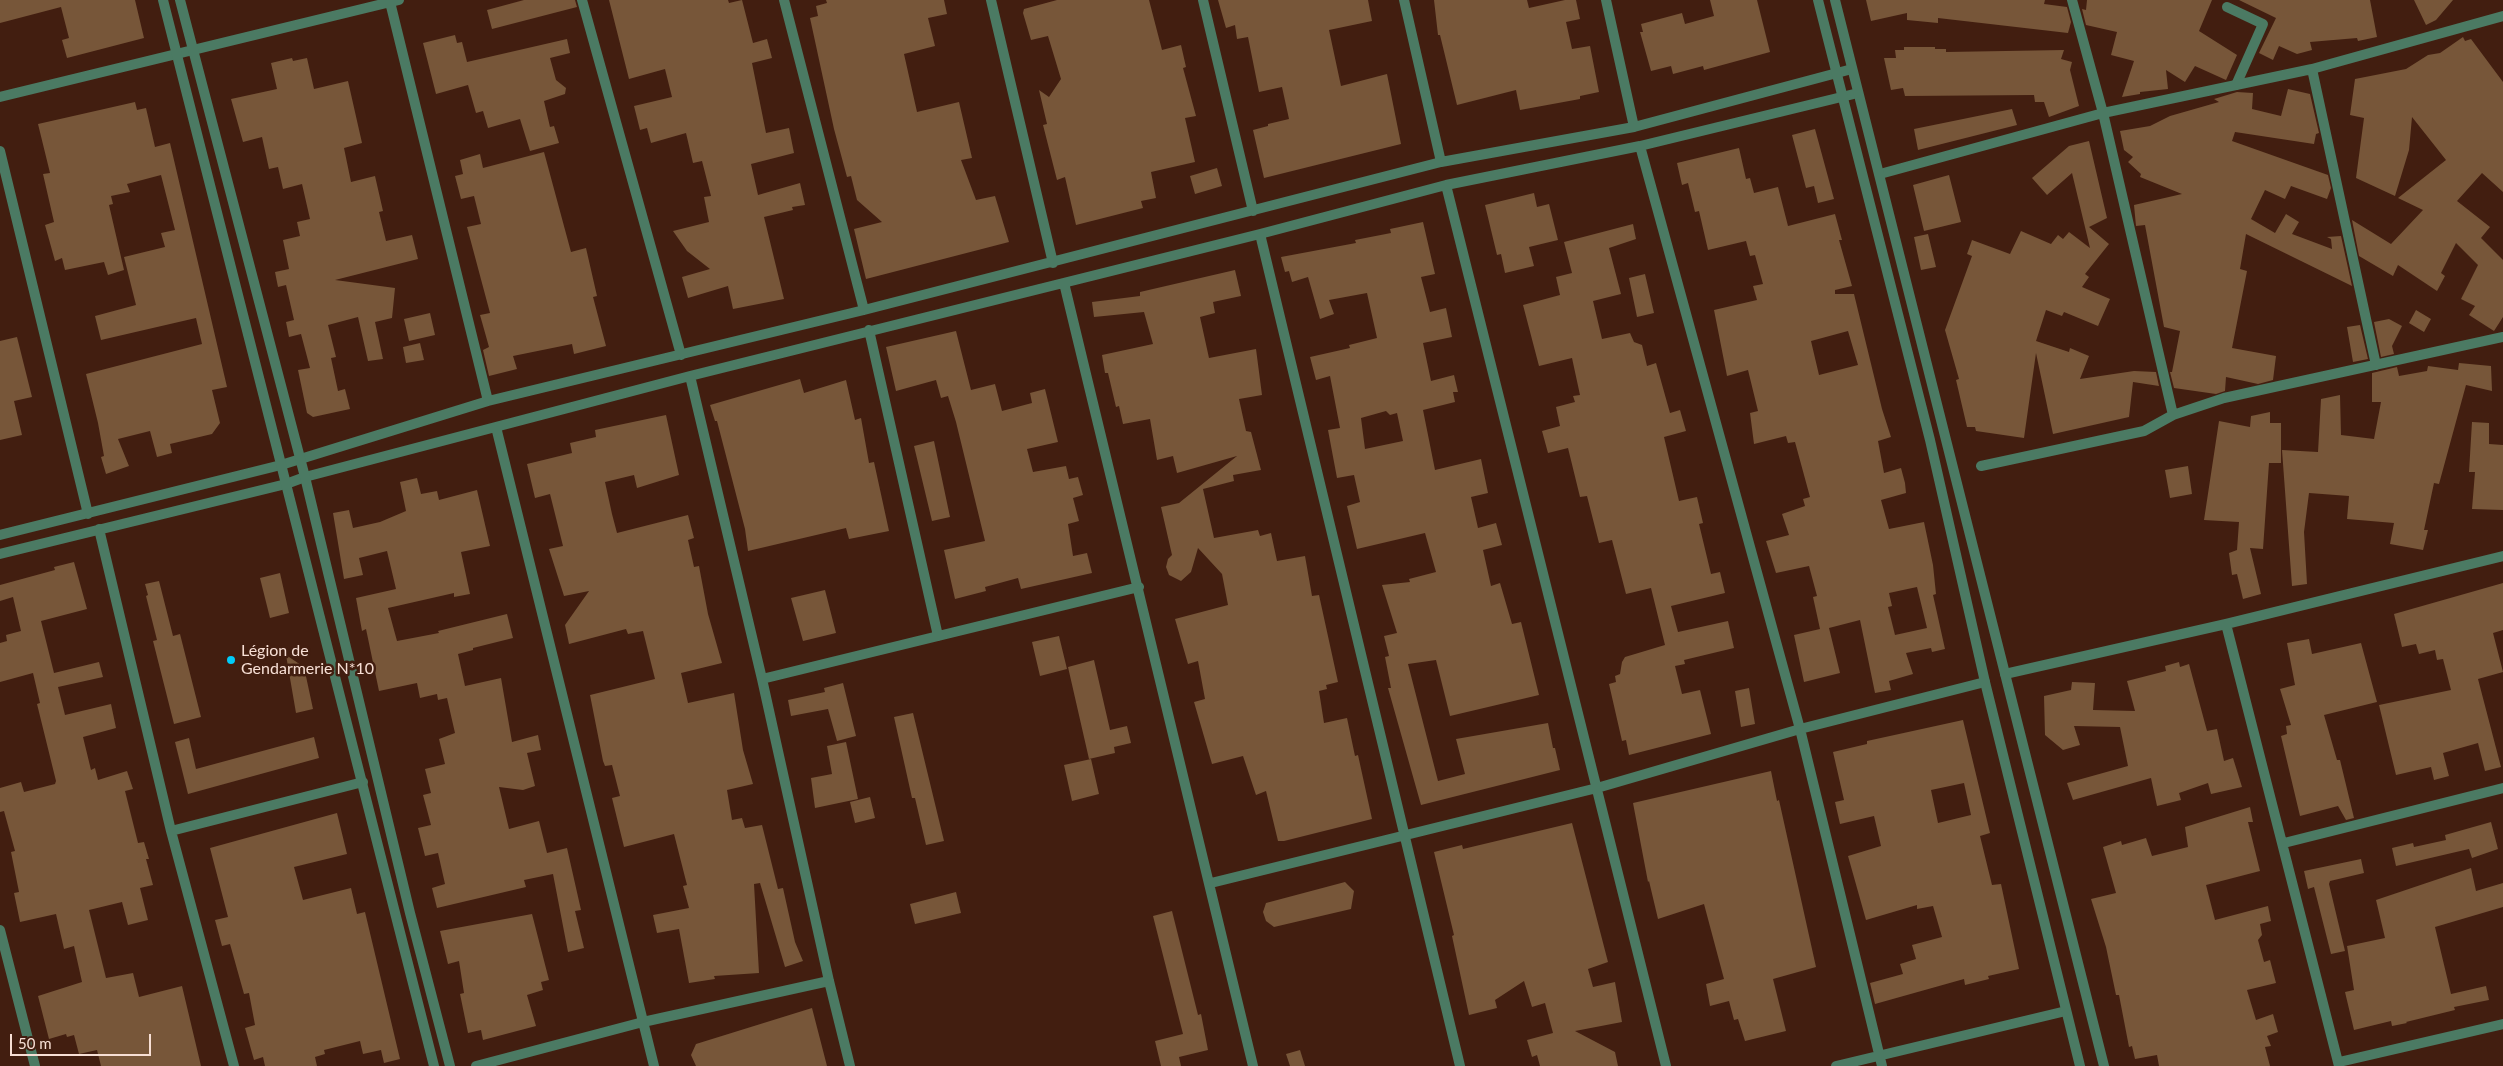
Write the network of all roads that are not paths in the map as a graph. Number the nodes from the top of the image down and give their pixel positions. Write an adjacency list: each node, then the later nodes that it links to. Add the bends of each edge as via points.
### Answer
1 (162, 0): 16 (street)
2 (180, 0): 15 (street)
3 (582, 0): 38 (street)
4 (784, 0): 35 (street)
5 (991, 0): 33 (street)
6 (1203, 0): 31 (street)
7 (1404, 0): 28 (street)
8 (1606, 0): 25 (street)
9 (1818, 0): 19 (street)
10 (1835, 0): 17 (street)
11 (2072, 0): 24 (street)
12 (395, 1): 15 (street); 41 (street)
13 (2227, 7): 20 (street, via 2263,24)
14 (2503, 16): 18 (street)
15 (192, 50): 16 (street); 44 (street)
16 (175, 54): 23 (street); 45 (street)
17 (1852, 69): 19 (street); 21 (street)
18 (2312, 69): 20 (street); 39 (street)
19 (1837, 72): 22 (street); 25 (street)
20 (2236, 85): 24 (street)
21 (1858, 93): 22 (street); 29 (street)
22 (1842, 96): 26 (street); 59 (street, via 1930,440)
23 (0, 97)
24 (2103, 113): 29 (street); 42 (street)
25 (1634, 127): 28 (street)
26 (1640, 146): 30 (street); 60 (street)
27 (0, 152): 49 (street)
28 (1440, 162): 31 (street)
29 (1880, 174): 57 (street)
30 (1446, 185): 32 (street); 62 (street)
31 (1253, 212): 33 (street)
32 (1260, 234): 34 (street); 65 (street)
33 (1053, 262): 35 (street)
34 (1064, 283): 36 (street); 54 (street)
35 (864, 310): 38 (street)
36 (869, 330): 40 (street); 56 (street)
37 (2503, 337): 39 (street)
38 (681, 355): 41 (street)
39 (2376, 365): 42 (street, via 2224,398)
40 (690, 376): 43 (street); 58 (street)
41 (488, 401): 44 (street)
42 (2173, 414): 46 (street, via 2144,431)
43 (496, 427): 47 (street); 71 (street)
44 (298, 458): 45 (street); 47 (street)
45 (281, 465): 48 (street); 49 (street)
46 (1982, 466)
47 (304, 478): 48 (street); 78 (street)
48 (286, 484): 50 (street); 61 (street)
49 (88, 514): 51 (street)
50 (99, 529): 52 (street); 64 (street)
51 (0, 535)
52 (0, 554)
53 (2503, 556): 55 (street)
54 (1139, 587): 56 (street); 67 (street)
55 (2226, 624): 57 (street); 66 (street)
56 (938, 636): 58 (street)
57 (2005, 674): 88 (street)
58 (762, 679): 69 (street)
59 (1985, 682): 60 (street); 70 (street)
60 (1800, 729): 62 (street); 73 (street)
61 (363, 782): 64 (street); 77 (street)
62 (1597, 788): 65 (street); 84 (street)
63 (2503, 788): 66 (street)
64 (171, 831): 76 (street)
65 (1404, 835): 67 (street); 83 (street)
66 (2284, 843): 74 (street)
67 (1211, 883): 82 (street)
68 (0, 930): 75 (street)
69 (829, 981): 71 (street); 81 (street)
70 (2066, 1011): 73 (street); 87 (street)
71 (643, 1022): 79 (street); 80 (street)
72 (2503, 1024): 74 (street)
73 (1880, 1055): 85 (street); 86 (street)
74 (2339, 1064)
75 (35, 1066)
76 (234, 1066)
77 (434, 1066)
78 (450, 1066)
79 (476, 1066)
80 (654, 1066)
81 (850, 1066)
82 (1253, 1066)
83 (1460, 1066)
84 (1666, 1066)
85 (1836, 1066)
86 (1882, 1066)
87 (2080, 1066)
88 (2104, 1066)

